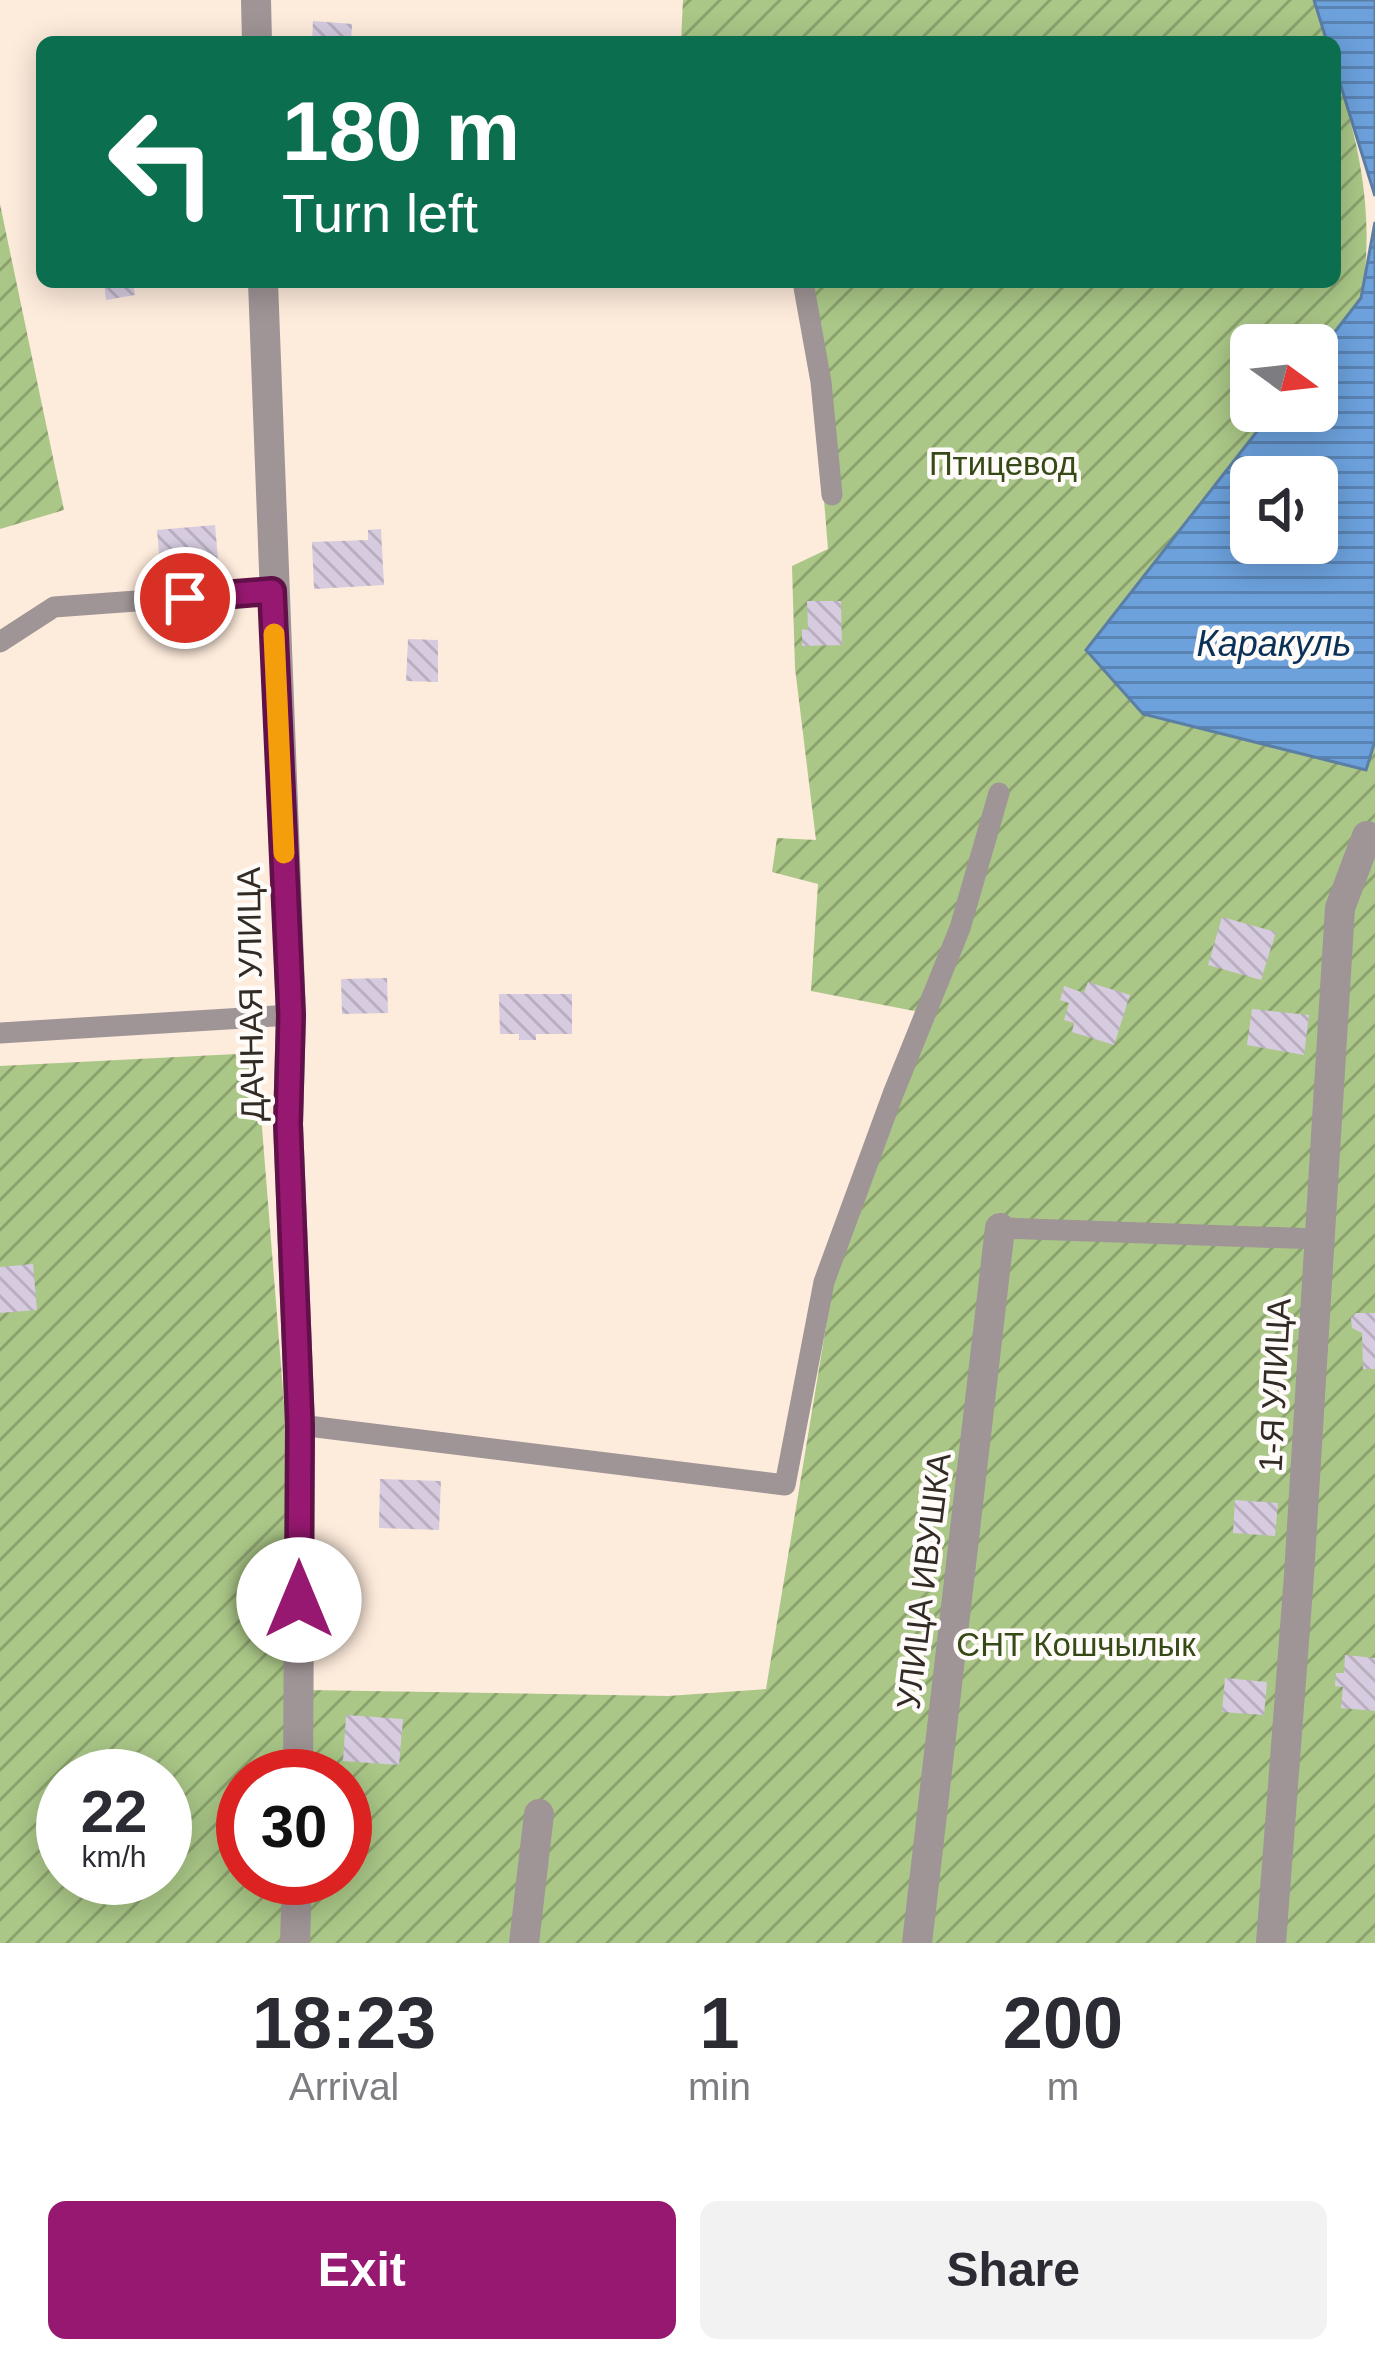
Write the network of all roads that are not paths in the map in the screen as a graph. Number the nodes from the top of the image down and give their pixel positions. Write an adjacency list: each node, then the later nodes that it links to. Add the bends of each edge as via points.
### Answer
1 (256, 0): 2 (street)
2 (256, 36)
3 (263, 288): 6 (street, ДАЧНАЯ УЛИЦА)
4 (804, 288): 5 (lane)
5 (832, 495)
6 (272, 591): 7 (lane, via 54,607); 10 (street, ДАЧНАЯ УЛИЦА)
7 (0, 642)
8 (999, 794): 14 (lane, via 960,928 824,1282 785,1485)
9 (1371, 838): 13 (street, 1-Я УЛИЦА, via 1340,908)
10 (291, 1015): 11 (lane); 14 (street, ДАЧНАЯ УЛИЦА)
11 (0, 1033)
12 (1000, 1228): 13 (lane); 20 (street, УЛИЦА ИВУШКА)
13 (1318, 1239): 21 (street, 1-Я УЛИЦА)
14 (300, 1425): 15 (street, ДАЧНАЯ УЛИЦА)
15 (298, 1749)
16 (539, 1814): 19 (street)
17 (296, 1905): 18 (street)
18 (295, 1943)
19 (524, 1943)
20 (917, 1943)
21 (1270, 1943)

